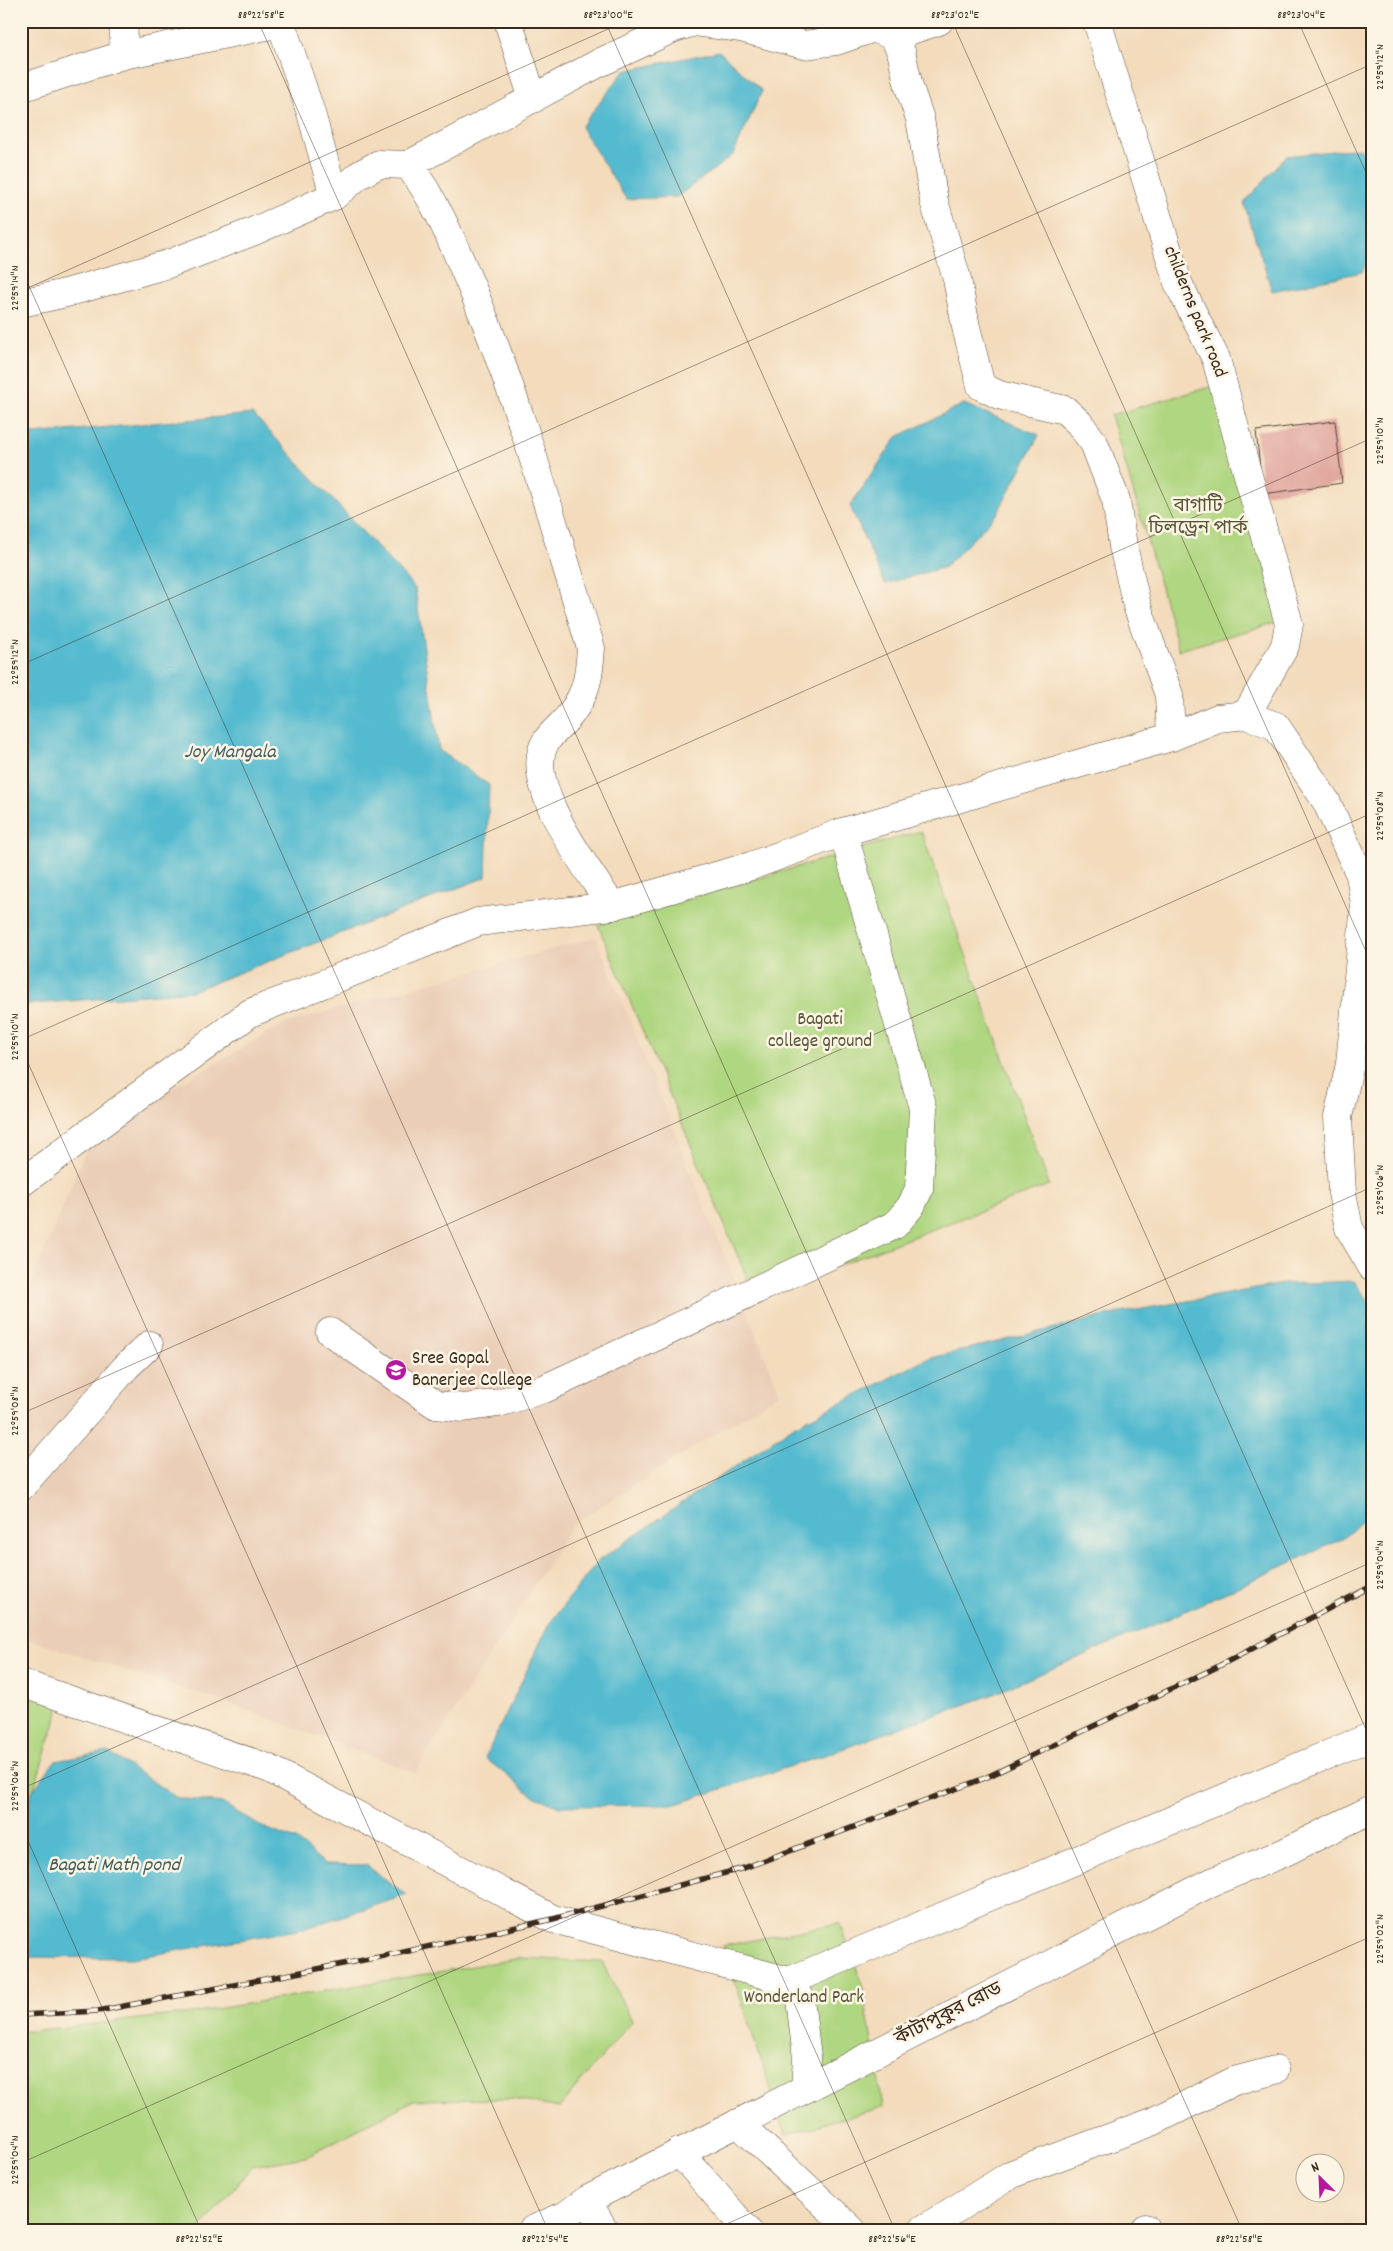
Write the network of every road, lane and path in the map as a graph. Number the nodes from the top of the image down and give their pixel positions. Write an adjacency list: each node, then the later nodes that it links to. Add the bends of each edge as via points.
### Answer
1 (124, 21): 6 (street)
2 (508, 21): 8 (street)
3 (939, 21): 5 (street)
4 (1097, 21): 12 (street, childerns park road, via 1178,283 1216,359 1289,624 1285,646)
5 (894, 36): 8 (street, via 874,28 836,41 804,45 741,28 695,22 674,28); 13 (street, via 902,51 920,119 934,201 957,279 981,386 999,395 1065,410 1080,423 1094,443 1116,500 1137,606 1169,695)
6 (123, 55): 7 (street); 10 (street, via 281,23)
7 (21, 88)
8 (533, 99): 9 (street)
9 (408, 165): 10 (street, via 379,164 359,175); 16 (street, via 425,186 495,344 591,648 589,680 573,712 545,742 539,763 540,778 566,840)
10 (334, 196): 11 (street, via 168,264)
11 (21, 303)
12 (1246, 715): 13 (street, via 1218,718); 15 (street, via 1276,726 1326,801 1360,875)
13 (1171, 737): 14 (street)
14 (843, 832): 16 (street, via 751,866); 20 (street, via 923,1108 920,1189 912,1206 895,1225 544,1389 498,1403 464,1408 436,1405)
15 (1369, 903): 17 (street)
16 (612, 906): 18 (street, via 478,922 250,1013)
17 (1361, 1064): 19 (street, via 1338,1118 1342,1193 1350,1228)
18 (21, 1183)
19 (1372, 1266)
20 (330, 1332)
21 (149, 1345): 22 (street)
22 (21, 1487)
23 (21, 1683): 26 (street, via 268,1768 553,1918)
24 (1372, 1736): 26 (street)
25 (1372, 1810): 28 (street, কাঁটাপুকুর রোড, via 1281,1854 1212,1882)
26 (789, 1981): 28 (street, via 800,1999 807,2058)
27 (1275, 2070): 36 (street, via 1234,2081 1152,2122 1012,2174)
28 (805, 2090): 29 (street, কাঁটাপুকুর রোড)
29 (738, 2123): 30 (street, কাঁটাপুকুর রোড); 35 (street)
30 (679, 2152): 31 (street, কাঁটাপুকুর রোড); 34 (street)
31 (587, 2200): 32 (street, কাঁটাপুকুর রোড, via 566,2215); 33 (street)
32 (532, 2230)
33 (604, 2230)
34 (747, 2230)
35 (852, 2230)
36 (922, 2230)

